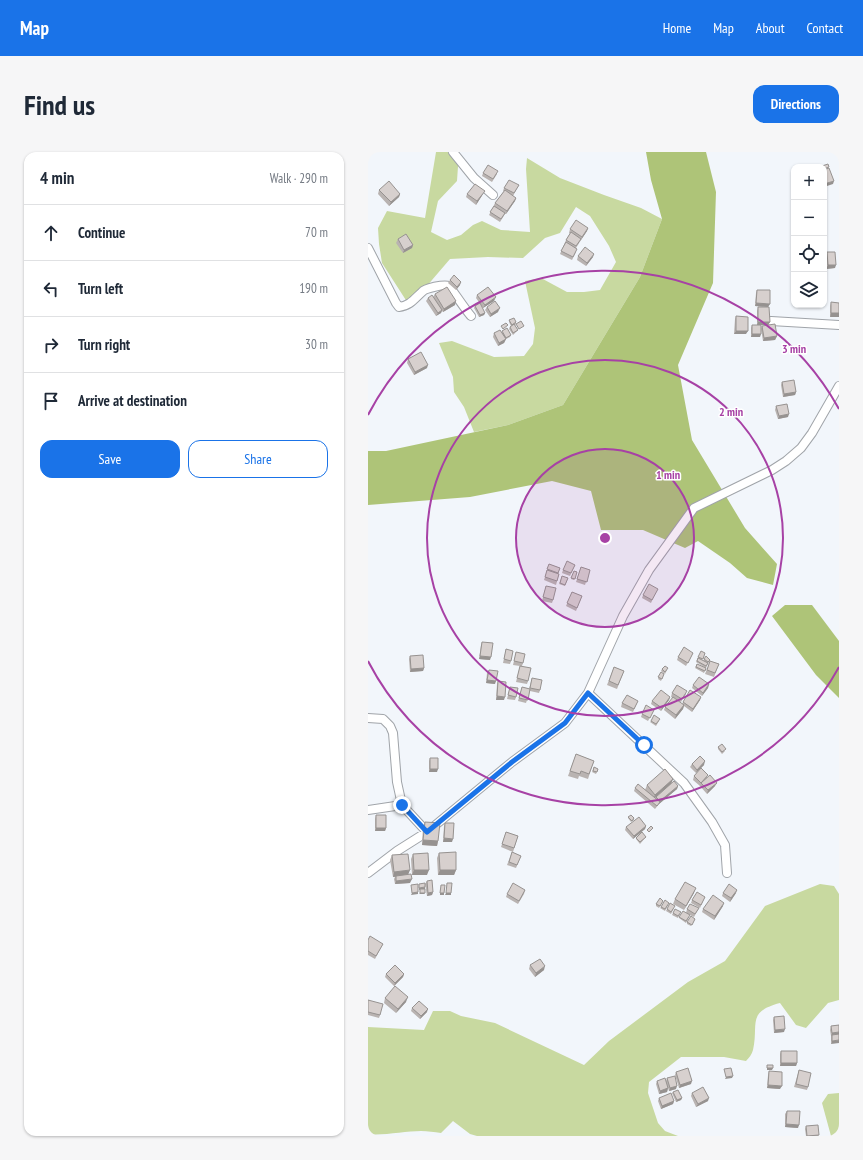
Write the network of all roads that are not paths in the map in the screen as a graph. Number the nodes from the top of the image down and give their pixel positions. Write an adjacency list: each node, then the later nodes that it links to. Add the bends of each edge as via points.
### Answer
1 (453, 152): 2 (street, via 474,178)
2 (493, 195)
3 (368, 248): 4 (street, via 399,307 414,301 423,290 443,285 449,286)
4 (471, 316)
5 (771, 321): 6 (street)
6 (839, 325)
7 (839, 386): 8 (street, via 812,433 801,448 786,461 694,508 688,514 638,589)
8 (588, 693): 12 (street, via 565,723 512,762); 14 (street, via 684,783 712,822 724,845)
9 (368, 718): 10 (street, via 383,719 393,733 396,782)
10 (402, 805): 11 (street); 12 (street)
11 (368, 810)
12 (427, 832): 13 (street)
13 (368, 872)
14 (727, 873)

